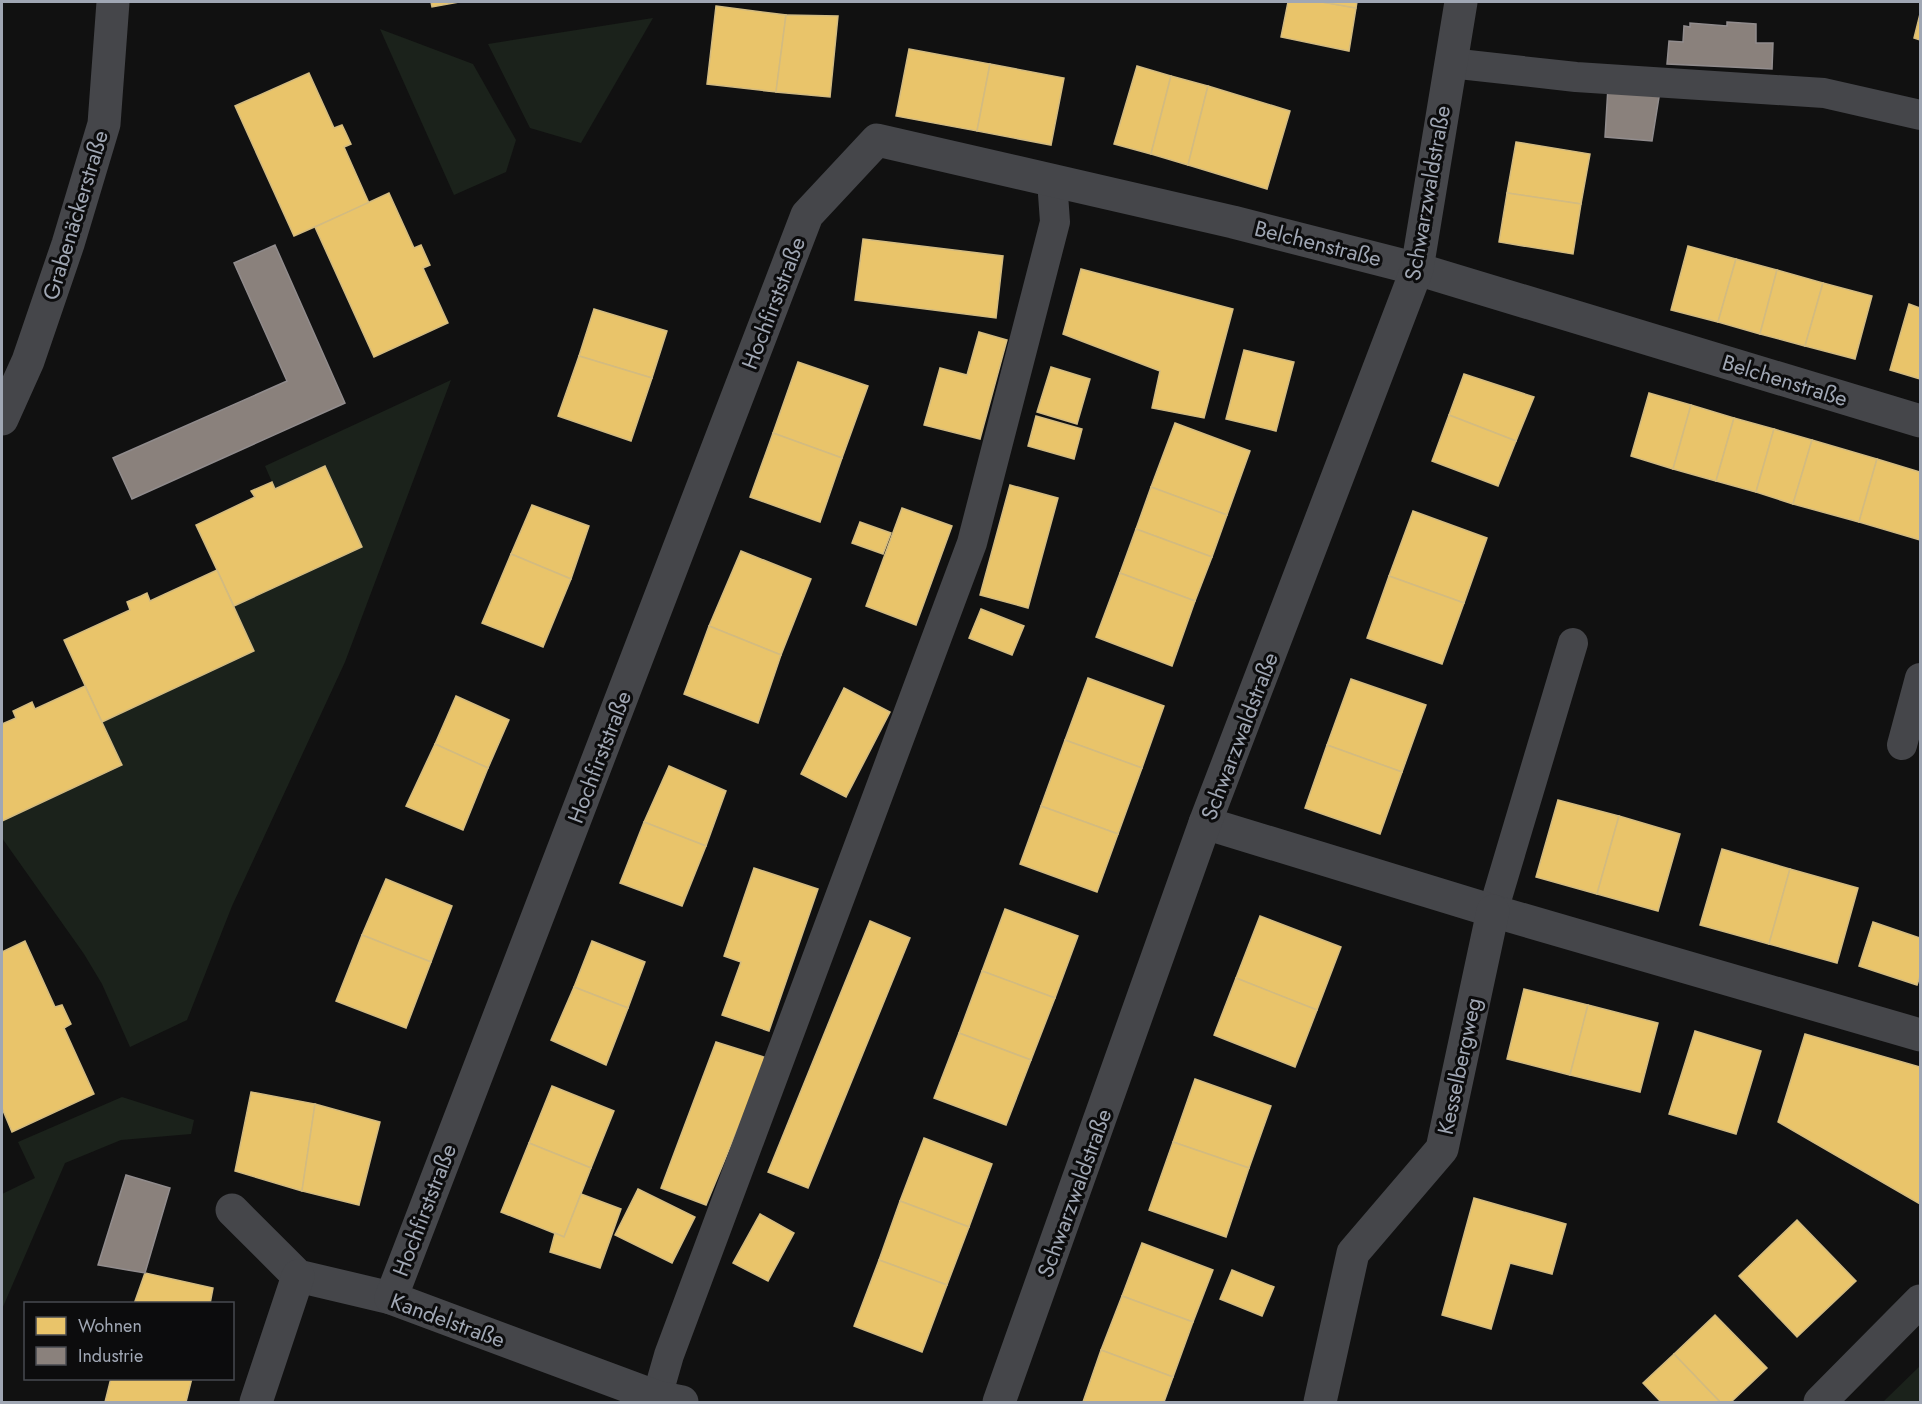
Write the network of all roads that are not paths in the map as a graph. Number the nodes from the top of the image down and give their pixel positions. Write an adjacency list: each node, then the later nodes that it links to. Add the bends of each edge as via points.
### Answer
1 (113, 2): 8 (street, Grabenäckerstraße, via 104,124 28,361)
2 (1461, 2): 3 (street, Schwarzwaldstraße)
3 (1450, 63): 4 (lane, via 1575,77 1824,93); 7 (street, Schwarzwaldstraße)
4 (1920, 115)
5 (1052, 180): 6 (street, Belchenstraße, via 877,140); 7 (street, Belchenstraße); 20 (lane, via 1055,222 972,543 669,1354)
6 (807, 215): 18 (street, Hochfirststraße)
7 (1417, 269): 9 (street, Belchenstraße); 13 (street, Schwarzwaldstraße)
8 (2, 419)
9 (1920, 421)
10 (1573, 643): 14 (lane)
11 (1920, 678): 12 (lane)
12 (1902, 745)
13 (1205, 823): 14 (street); 22 (street, Schwarzwaldstraße)
14 (1493, 911): 15 (street); 23 (street, Kesselbergweg, via 1442,1149 1353,1252)
15 (1920, 1035)
16 (232, 1210): 17 (street)
17 (298, 1276): 18 (street, Kandelstraße); 21 (street)
18 (391, 1298): 20 (street, Kandelstraße)
19 (1920, 1301): 24 (street)
20 (670, 1400)
21 (256, 1402)
22 (999, 1402)
23 (1320, 1402)
24 (1820, 1402)

